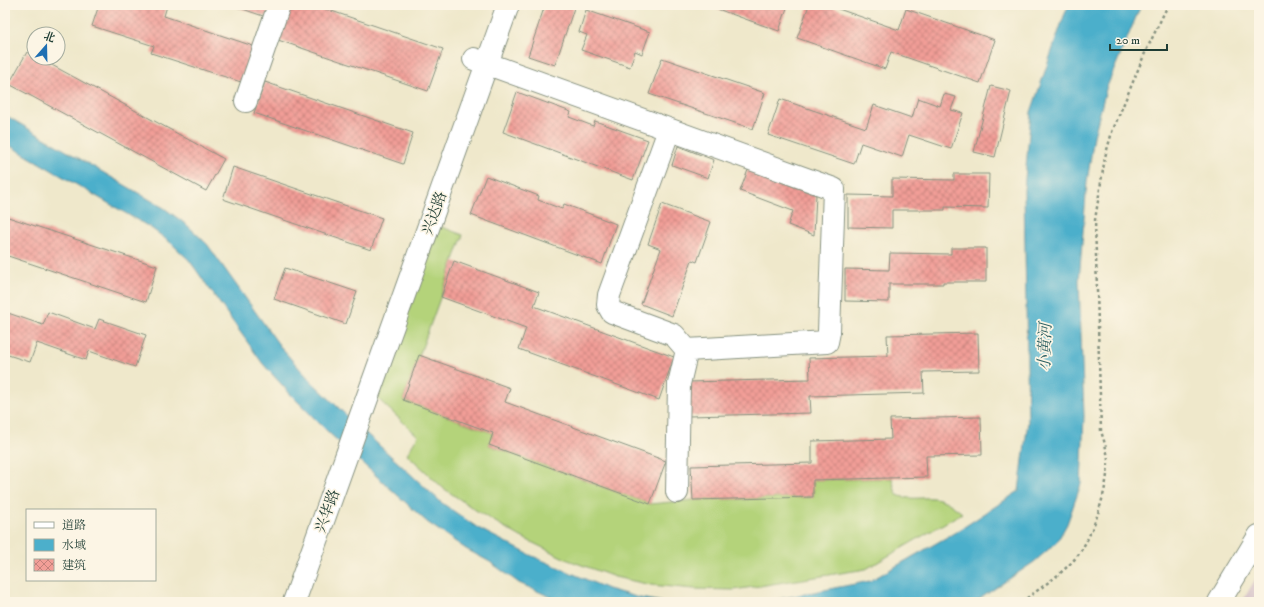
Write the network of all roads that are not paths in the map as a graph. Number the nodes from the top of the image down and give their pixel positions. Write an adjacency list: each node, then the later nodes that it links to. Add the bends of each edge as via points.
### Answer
1 (279, 5): 4 (street)
2 (508, 5): 3 (street, 兴达路)
3 (481, 61): 5 (street); 7 (street, 兴达路)
4 (246, 101)
5 (669, 130): 6 (street, via 609,295 608,305 612,312 674,335); 6 (street, via 834,189 827,342)
6 (686, 350): 8 (street, via 678,384)
7 (359, 421): 10 (street, 兴华路)
8 (677, 492)
9 (1259, 536): 11 (street)
10 (294, 602)
11 (1219, 602)

